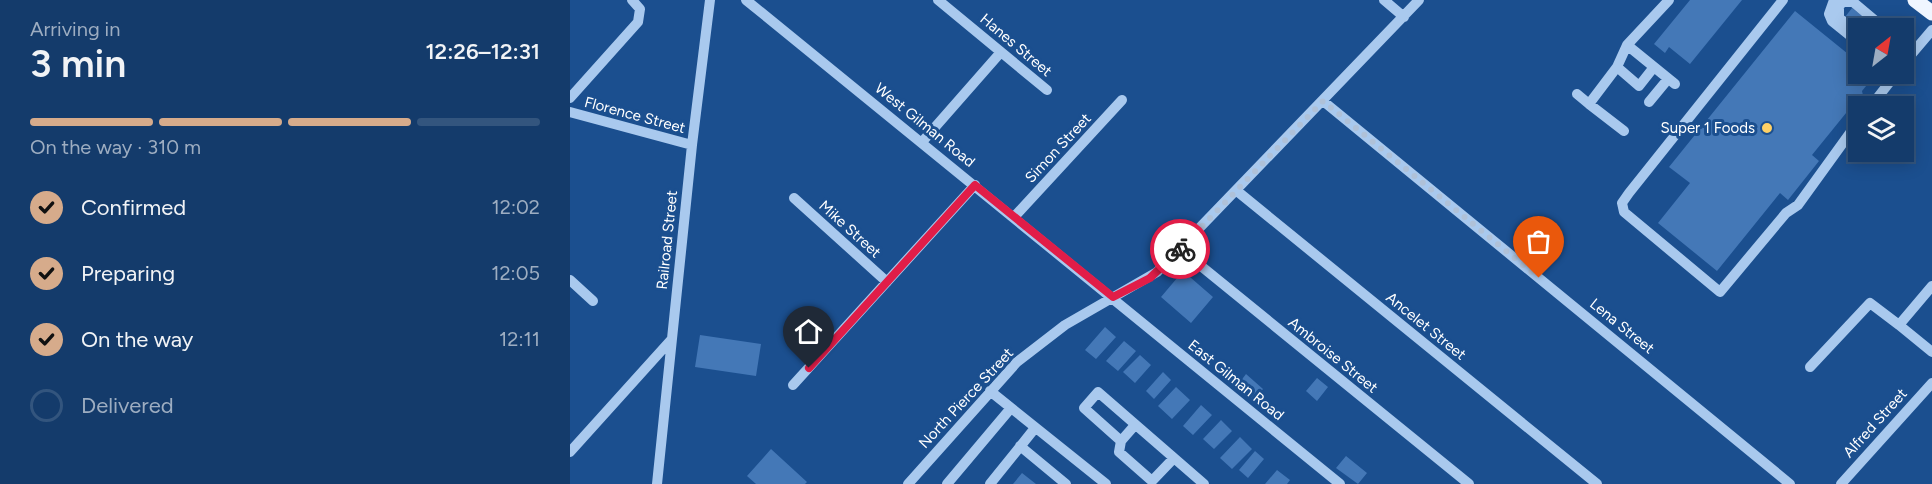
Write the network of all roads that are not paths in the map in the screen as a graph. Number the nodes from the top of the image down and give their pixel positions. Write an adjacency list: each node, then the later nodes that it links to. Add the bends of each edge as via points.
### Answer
1 (632, 0): 28 (street, via 640,9 638,22)
2 (710, 0): 37 (street, Railroad Street)
3 (746, 0): 36 (street, West Gilman Road)
4 (938, 0): 21 (street, Hanes Street)
5 (1384, 0): 13 (street)
6 (1419, 0): 13 (street, North Pierce Street)
7 (1669, 0): 19 (street)
8 (1783, 0): 35 (street, via 1629,193 1622,203 1624,212 1720,292 1786,213 1798,205)
9 (1834, 0): 18 (street, via 1829,14)
10 (1915, 0): 12 (main road)
11 (1859, 3): 14 (street); 15 (street); 16 (street, via 1842,2 1838,12)
12 (1932, 13)
13 (1404, 17): 30 (street, North Pierce Street)
14 (1874, 18)
15 (1877, 18)
16 (1848, 25)
17 (1932, 30): 20 (street)
18 (1848, 34)
19 (1627, 45): 22 (street); 23 (street)
20 (1914, 49)
21 (1001, 52): 25 (street, Hanes Street); 36 (street)
22 (1617, 67): 23 (street, via 1639,86); 32 (street)
23 (1654, 68): 31 (street, via 1671,81)
24 (1888, 84): 27 (street)
25 (1047, 90)
26 (1577, 94): 32 (street)
27 (1879, 96)
28 (570, 98)
29 (1122, 100): 41 (street, Simon Street)
30 (1323, 101): 39 (street, North Pierce Street); 72 (street, Lena Street)
31 (1649, 102)
32 (1589, 104): 34 (street)
33 (570, 112): 37 (street, Florence Street)
34 (1624, 131)
35 (1848, 136)
36 (922, 142): 38 (street, West Gilman Road)
37 (692, 145): 49 (street, Railroad Street)
38 (975, 185): 41 (street, West Gilman Road); 44 (street)
39 (1237, 190): 42 (street, North Pierce Street); 71 (street, Ancelet Street)
40 (794, 198): 44 (street, Mike Street)
41 (1015, 216): 46 (street, West Gilman Road)
42 (1180, 249): 46 (street, North Pierce Street, via 1150,278); 70 (street, Ambroise Street)
43 (570, 280): 47 (street)
44 (887, 282): 53 (street)
45 (1932, 286): 48 (street)
46 (1113, 297): 54 (street, North Pierce Street, via 1041,343); 69 (street, East Gilman Road)
47 (593, 301)
48 (1899, 326): 50 (street); 51 (street, via 1870,303)
49 (671, 340): 60 (street); 63 (street, Railroad Street)
50 (1932, 352)
51 (1810, 367)
52 (1932, 382): 73 (street, Alfred Street)
53 (793, 385)
54 (990, 391): 55 (street); 62 (street, North Pierce Street)
55 (1011, 408): 57 (street); 64 (street)
56 (1135, 425): 58 (street); 58 (street, via 1098,392 1084,408); 61 (street)
57 (1035, 428): 59 (street); 67 (street)
58 (1121, 441): 61 (street, via 1119,452 1152,481)
59 (1020, 446): 65 (street); 66 (street)
60 (570, 452)
61 (1174, 458): 68 (street)
62 (912, 483)
63 (657, 484)
64 (947, 484)
65 (990, 484)
66 (1066, 484)
67 (1106, 484)
68 (1204, 484)
69 (1340, 484)
70 (1469, 484)
71 (1597, 484)
72 (1790, 484)
73 (1841, 484)

